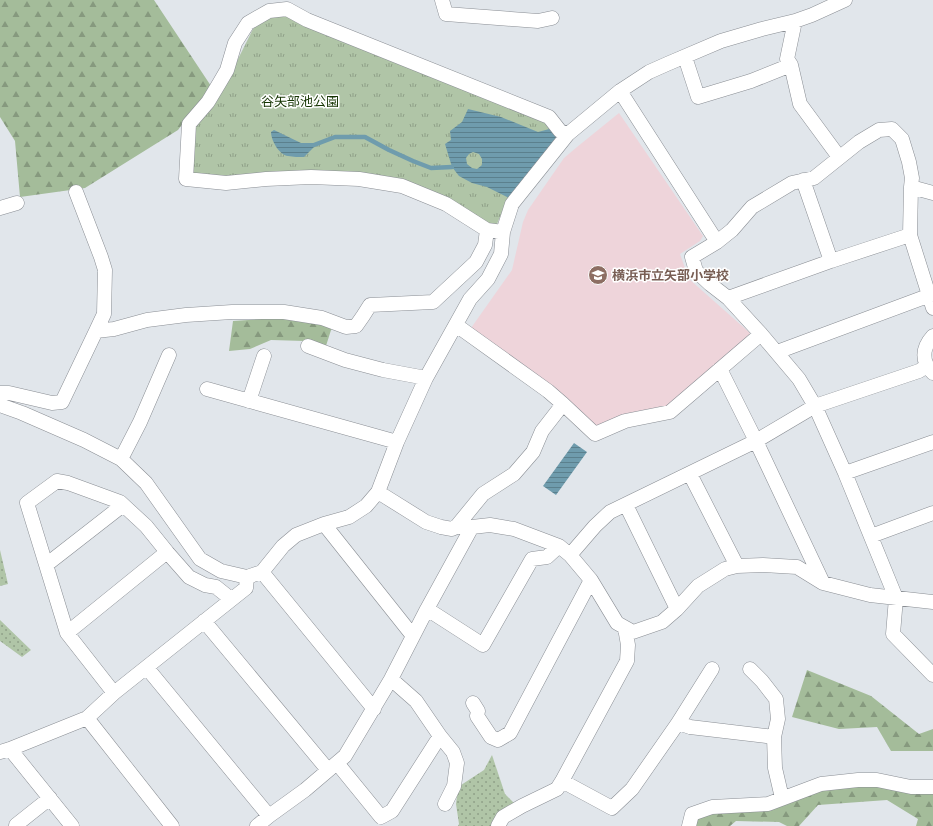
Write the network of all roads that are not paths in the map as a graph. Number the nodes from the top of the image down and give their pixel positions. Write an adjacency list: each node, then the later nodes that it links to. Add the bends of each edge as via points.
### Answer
1 (442, 0): 3 (street, via 446,14 538,21)
2 (845, 0): 4 (street)
3 (552, 18)
4 (795, 21): 5 (street, via 721,41); 6 (street, via 787,59)
5 (685, 57): 6 (street, via 698,97); 7 (street, via 649,72)
6 (791, 65): 9 (street, via 800,104)
7 (620, 90): 8 (street); 19 (street)
8 (568, 134): 16 (street, via 560,131 549,117 307,20 287,9 269,11 248,23 235,43 227,70 216,89 189,124 186,179 226,184 311,177 359,179 402,186 446,204); 17 (street, via 512,204)
9 (839, 157): 10 (street, via 814,178); 11 (street, via 879,130 892,129 902,139 909,162)
10 (803, 180): 19 (street, via 752,207 732,230); 20 (street)
11 (911, 187): 13 (street); 18 (street)
12 (76, 192): 24 (street, via 104,270 104,314)
13 (933, 193)
14 (17, 203): 15 (street)
15 (0, 208)
16 (487, 230): 17 (street); 24 (street, via 485,245 476,262 433,302 370,305 356,326 346,327 322,318 284,312 232,312 147,320)
17 (503, 232): 23 (street, via 501,254 488,279 470,299)
18 (910, 235): 20 (street); 22 (street)
19 (717, 242): 21 (street, via 692,257 696,271)
20 (831, 261): 21 (street)
21 (728, 298): 25 (street)
22 (932, 299): 28 (street)
23 (456, 325): 33 (street); 37 (street)
24 (96, 331): 35 (street, via 62,402 52,403)
25 (761, 334): 28 (street); 31 (street)
26 (933, 336): 32 (street, via 925,349 924,358)
27 (308, 346): 33 (street, via 344,360)
28 (776, 352): 39 (street, via 799,379)
29 (169, 355): 43 (street)
30 (264, 356): 36 (street)
31 (720, 369): 37 (street, via 670,412 625,421 595,434); 40 (street)
32 (930, 369): 39 (street)
33 (426, 378): 41 (street)
34 (207, 389): 36 (street)
35 (0, 393)
36 (249, 401): 41 (street)
37 (564, 404): 51 (street, via 542,431 533,452 514,474 483,494)
38 (0, 405): 43 (street, via 77,437)
39 (815, 406): 40 (street); 44 (street)
40 (756, 441): 45 (street); 61 (street)
41 (397, 442): 46 (street)
42 (933, 442): 44 (street)
43 (121, 459): 59 (street, via 146,483 200,559 221,572)
44 (845, 473): 53 (street)
45 (690, 474): 47 (street); 57 (street)
46 (378, 492): 50 (street, via 366,506 349,517); 51 (street, via 426,522 452,529)
47 (626, 505): 54 (street, via 610,512); 66 (street)
48 (123, 506): 55 (street, via 146,526); 56 (street); 56 (street, via 120,502 57,481 28,503)
49 (933, 513): 53 (street)
50 (324, 524): 58 (street, via 296,534); 70 (street)
51 (456, 527): 52 (street)
52 (472, 527): 54 (street, via 490,525 514,529); 65 (street)
53 (871, 536): 62 (street)
54 (565, 550): 60 (street); 65 (street, via 547,557 532,559 483,645)
55 (167, 552): 63 (street, via 189,577 216,587); 69 (street)
56 (46, 565): 69 (street)
57 (738, 566): 61 (street, via 797,567); 66 (street, via 725,569 698,586)
58 (262, 572): 59 (street); 78 (street)
59 (247, 577): 63 (street, via 246,588)
60 (591, 580): 68 (street, via 616,623); 77 (street, via 510,733 498,740 491,737)
61 (823, 583): 62 (street, via 870,595)
62 (896, 598): 64 (street); 74 (street, via 893,634)
63 (231, 599): 67 (street)
64 (933, 602)
65 (427, 609): 70 (street)
66 (677, 609): 68 (street, via 662,622 633,632)
67 (204, 621): 71 (street); 84 (street)
68 (625, 628): 85 (street, via 627,661)
69 (67, 633): 76 (street)
70 (413, 636): 75 (street)
71 (147, 668): 76 (street); 90 (street)
72 (712, 669): 80 (street)
73 (750, 669): 82 (street, via 776,699 778,719)
74 (933, 675)
75 (391, 679): 78 (street); 81 (street, via 416,701)
76 (114, 693): 79 (street)
77 (472, 703)
78 (374, 708): 84 (street, via 345,756)
79 (87, 718): 83 (street); 93 (street)
80 (678, 723): 82 (street, via 690,727); 85 (street, via 632,789 612,808)
81 (440, 736): 84 (street, via 392,811 381,817); 89 (street, via 453,752 457,763 454,786)
82 (774, 737): 88 (street, via 775,768)
83 (5, 750): 87 (street)
84 (332, 767): 90 (street)
85 (562, 781): 94 (street, via 557,789 503,817)
86 (933, 787): 88 (street, via 911,787 877,780 858,780 821,784)
87 (50, 798): 91 (street); 92 (street)
88 (782, 798): 95 (street, via 768,804 712,807 692,814)
89 (445, 804)
90 (263, 823)
91 (16, 826)
92 (72, 826)
93 (172, 826)
94 (498, 826)
95 (689, 826)

